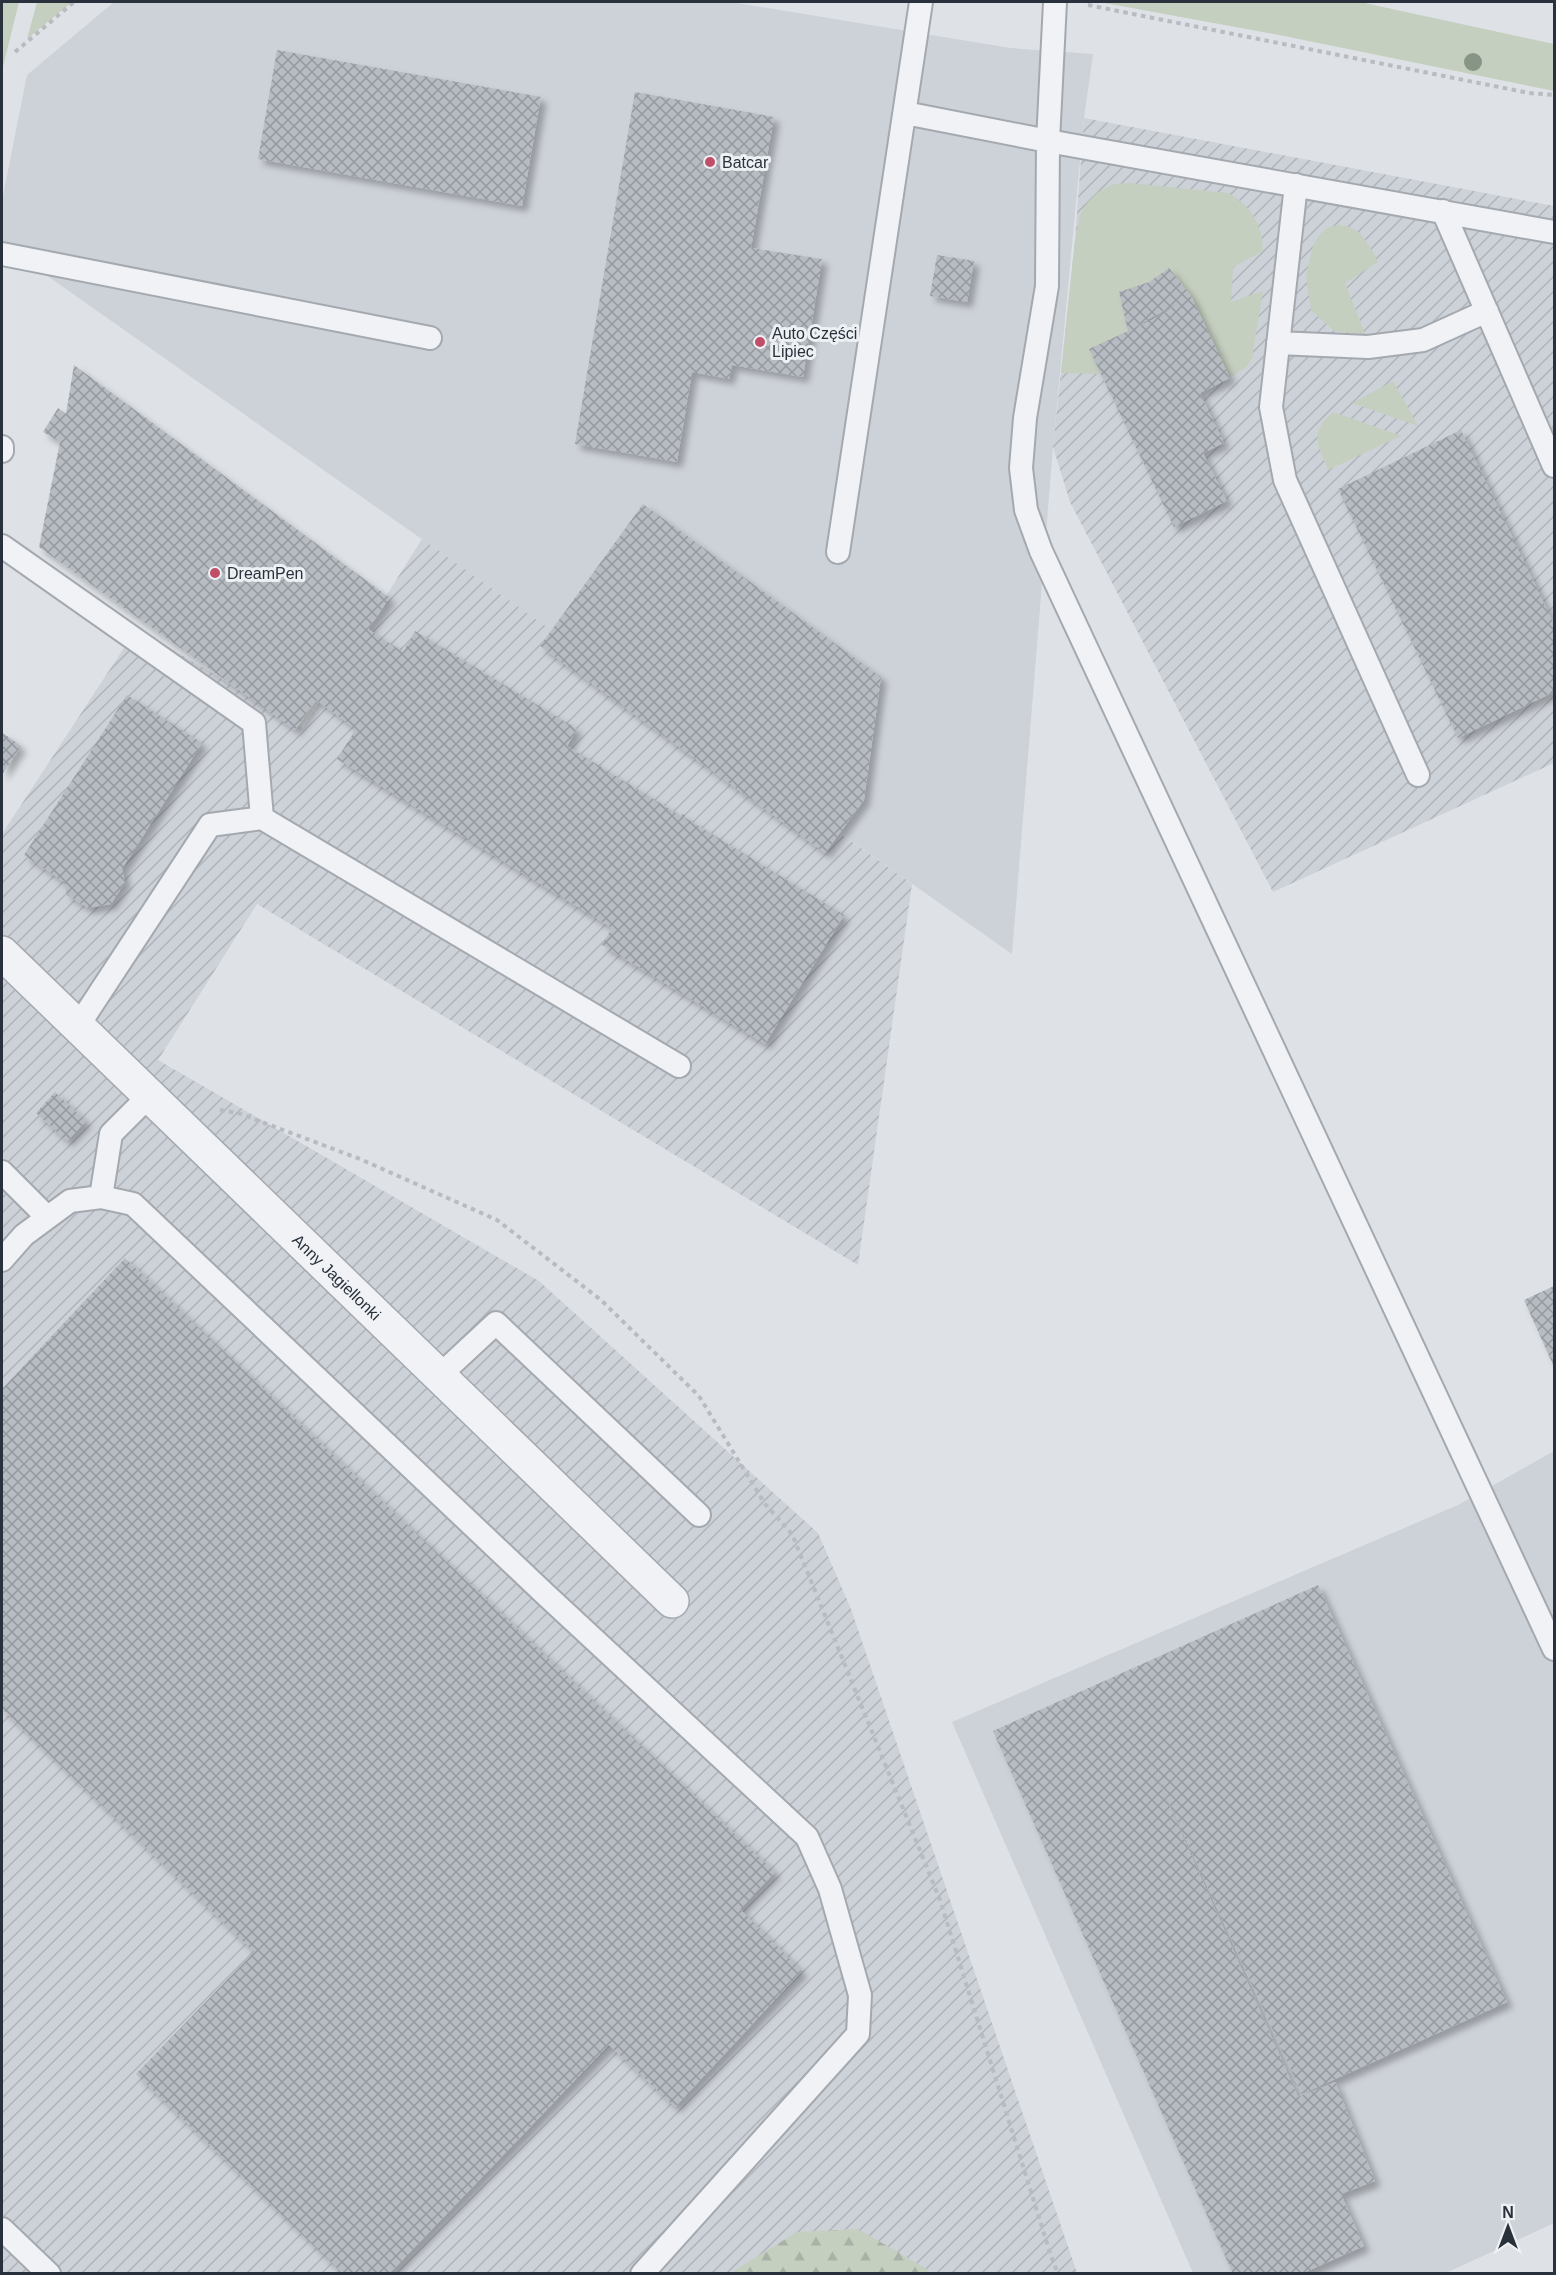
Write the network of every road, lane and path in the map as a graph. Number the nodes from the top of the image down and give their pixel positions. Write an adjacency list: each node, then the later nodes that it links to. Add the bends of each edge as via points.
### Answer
1 (74, 2): 5 (path)
2 (921, 2): 7 (lane)
3 (1055, 2): 8 (lane)
4 (1081, 4): 6 (path, via 1529,93)
5 (15, 52)
6 (1554, 94)
7 (905, 113): 8 (lane); 18 (lane)
8 (1048, 141): 9 (lane); 33 (lane, via 1047,286 1025,418 1021,468 1026,510 1046,562)
9 (1296, 185): 10 (lane); 15 (lane)
10 (1443, 211): 11 (lane); 13 (lane)
11 (1554, 232)
12 (2, 254): 14 (lane)
13 (1486, 311): 15 (lane, via 1423,340 1368,347); 16 (lane)
14 (430, 338)
15 (1278, 343): 19 (lane, via 1271,406 1285,480)
16 (1554, 466)
17 (2, 546): 20 (lane, via 254,723)
18 (838, 552)
19 (1418, 775)
20 (262, 818): 22 (lane, via 210,825); 23 (lane)
21 (2, 953): 22 (street, Anny Jagiellonki)
22 (78, 1026): 24 (street, Anny Jagiellonki)
23 (680, 1066)
24 (149, 1096): 27 (lane, via 111,1134); 30 (street, Anny Jagiellonki)
25 (216, 1109): 37 (path, via 238,1113 360,1159 497,1220 601,1300 699,1396 765,1504 792,1534 801,1555 940,1900)
26 (2, 1172): 28 (lane)
27 (101, 1197): 28 (lane, via 70,1201); 36 (lane, via 133,1204 807,1837 830,1889 860,1995 858,2034)
28 (47, 1217): 29 (lane)
29 (2, 1260)
30 (439, 1376): 31 (lane, via 496,1323); 32 (street, Anny Jagiellonki)
31 (699, 1515)
32 (672, 1601)
33 (1554, 1649)
34 (2, 2229): 35 (lane)
35 (49, 2274)
36 (642, 2274)
37 (1058, 2274)

